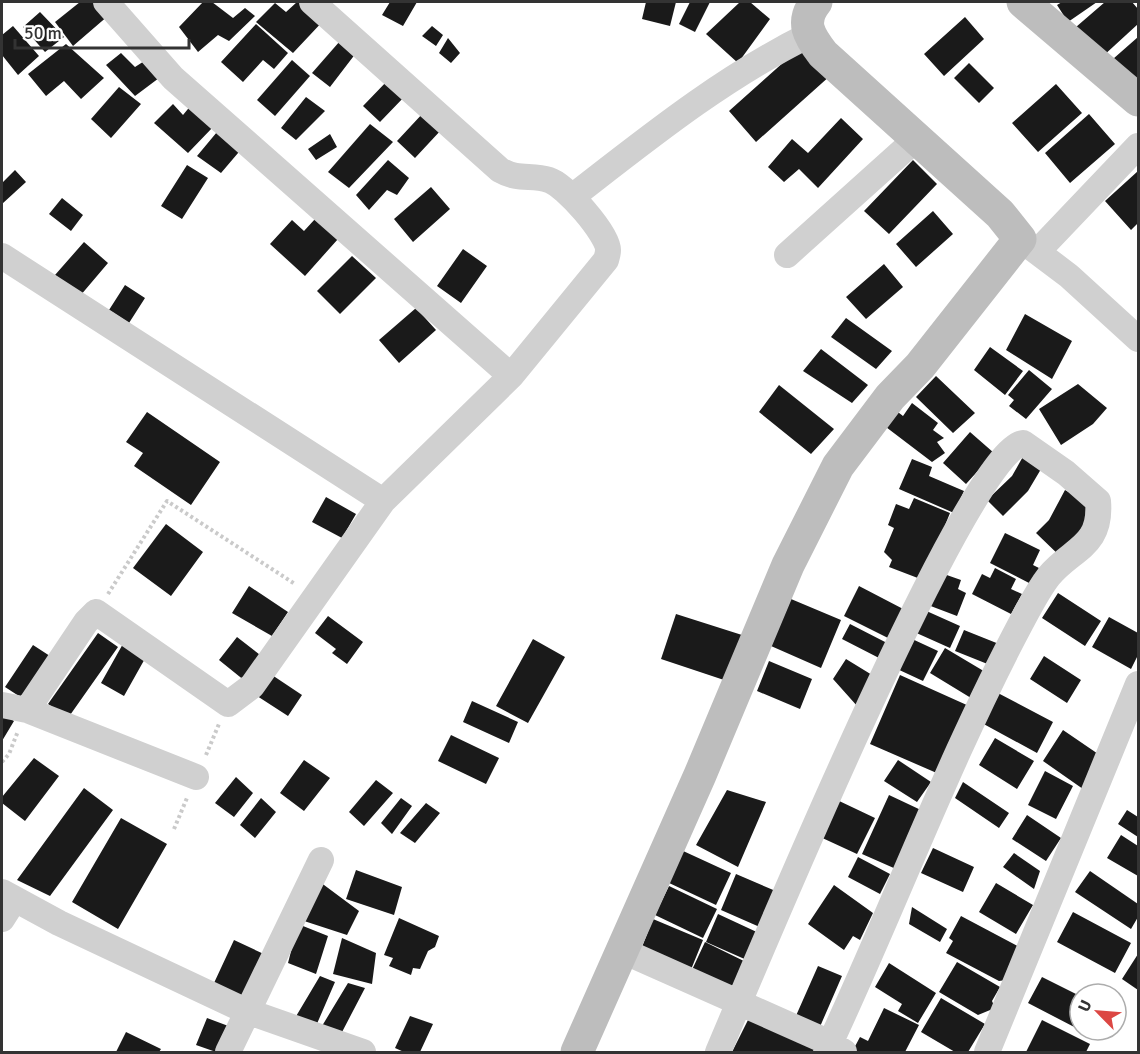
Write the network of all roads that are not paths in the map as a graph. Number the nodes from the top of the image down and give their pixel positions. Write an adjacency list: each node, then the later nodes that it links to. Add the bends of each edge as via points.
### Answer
1 (106, 2): 14 (street, via 173,78)
2 (312, 2): 9 (street, via 500,170 518,178 551,180)
3 (816, 2): 5 (street, via 807,17)
4 (1023, 2): 6 (street)
5 (809, 35): 7 (street, via 823,54); 9 (street, via 760,59 696,101)
6 (1138, 100)
7 (916, 139): 10 (street); 11 (street)
8 (1138, 146): 10 (street)
9 (572, 198): 14 (street, via 602,235 609,250 606,260)
10 (1029, 245): 13 (street); 22 (street, via 890,397 838,466 788,565)
11 (787, 255)
12 (2, 256): 15 (street)
13 (1138, 339)
14 (511, 376): 15 (street)
15 (383, 501): 18 (street, via 252,686 228,704 96,612)
16 (1138, 684): 30 (street)
17 (2, 705): 18 (street)
18 (27, 710): 19 (street)
19 (196, 777)
20 (321, 860): 24 (street)
21 (6, 904): 24 (street)
22 (621, 950): 23 (street); 28 (street)
23 (739, 1003): 25 (street); 25 (street, via 829,791 942,556 1012,446 1023,443 1098,501 1099,519 1084,546 1049,576 1022,621 929,814); 29 (street)
24 (246, 1011): 26 (street); 27 (street)
25 (833, 1050)
26 (228, 1053)
27 (363, 1053)
28 (577, 1053)
29 (718, 1053)
30 (987, 1053)

